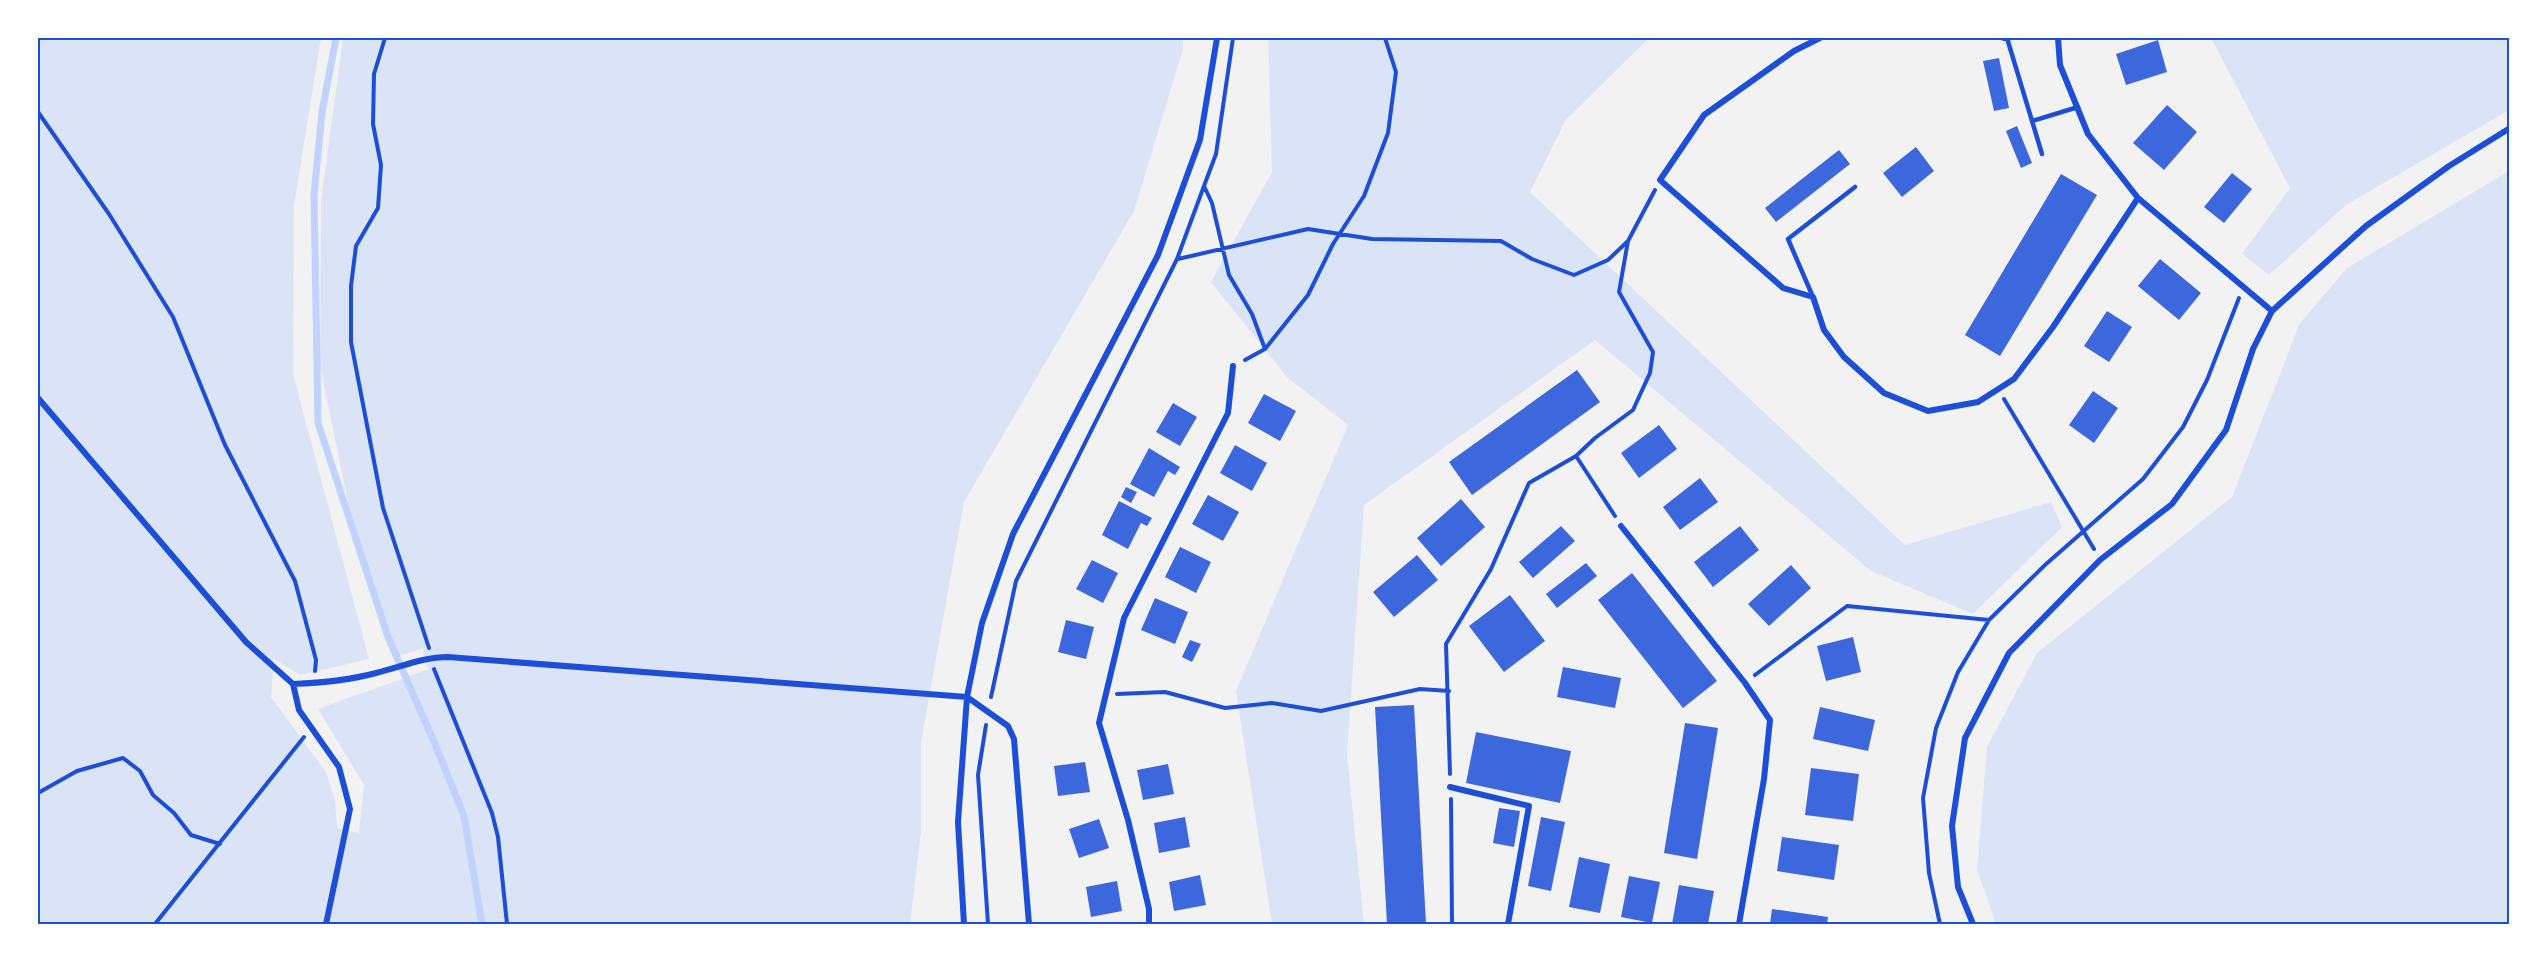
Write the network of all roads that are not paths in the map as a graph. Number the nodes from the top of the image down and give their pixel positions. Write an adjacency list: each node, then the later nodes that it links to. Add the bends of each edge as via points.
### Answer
1 (1217, 38): 17 (street, via 1200,140 1158,255 1013,534 982,623)
2 (1820, 38): 11 (street, via 1794,51 1704,115 1660,180 1783,288)
3 (2006, 38): 6 (lane)
4 (2058, 38): 5 (street, via 2060,65)
5 (2078, 108): 6 (lane); 10 (street, via 2088,134)
6 (2032, 121): 8 (lane)
7 (2510, 128): 12 (street, via 2366,226)
8 (2042, 154)
9 (1855, 187): 11 (lane, via 1788,239)
10 (2138, 198): 11 (street, via 2014,379 1977,402 1928,411 1884,393 1844,357 1824,330); 12 (street)
11 (1813, 297)
12 (2272, 311): 25 (street, via 2253,349 2226,430 2172,504 2100,560 2009,653 1965,738 1952,826 1958,887)
13 (1233, 366): 22 (street, via 1228,413 1124,618 1099,723 1128,820)
14 (38, 398): 16 (street, via 246,642)
15 (1621, 526): 24 (street, via 1770,720 1764,779)
16 (293, 684): 17 (street, via 374,674 429,657); 19 (street, via 299,710 339,767 350,808)
17 (967, 697): 20 (street, via 958,822); 21 (street, via 1008,726 1014,740)
18 (1450, 787): 23 (street, via 1529,806)
19 (326, 924)
20 (964, 924)
21 (1029, 924)
22 (1149, 924)
23 (1508, 924)
24 (1738, 924)
25 (1973, 924)

